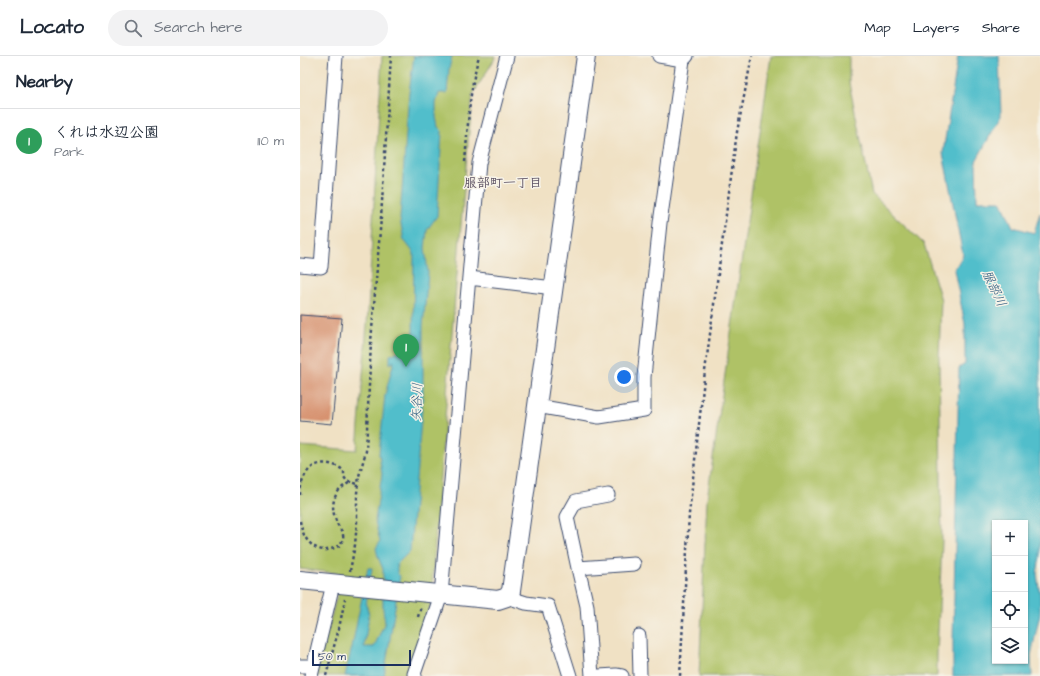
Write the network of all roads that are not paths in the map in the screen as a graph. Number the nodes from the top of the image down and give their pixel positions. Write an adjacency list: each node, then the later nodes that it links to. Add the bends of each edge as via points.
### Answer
1 (336, 56): 6 (street, via 321,267)
2 (507, 56): 7 (street, via 479,164)
3 (586, 56): 8 (street)
4 (659, 56): 5 (street)
5 (685, 58): 9 (street, via 660,222 644,377 644,410 599,417)
6 (300, 265)
7 (469, 278): 8 (street); 15 (street)
8 (554, 288): 9 (street)
9 (537, 406): 16 (street, via 511,591)
10 (608, 495): 12 (street, via 576,501 567,517)
11 (634, 564): 12 (street)
12 (578, 568): 22 (street, via 587,606)
13 (300, 580): 14 (street)
14 (345, 585): 15 (street); 19 (street)
15 (440, 595): 16 (street, via 498,600); 20 (street)
16 (507, 597): 21 (street, via 548,606)
17 (639, 636): 25 (street)
18 (300, 666): 19 (street)
19 (312, 671)
20 (415, 676)
21 (570, 676)
22 (592, 676)
23 (599, 676): 24 (street)
24 (622, 676)
25 (640, 676)

